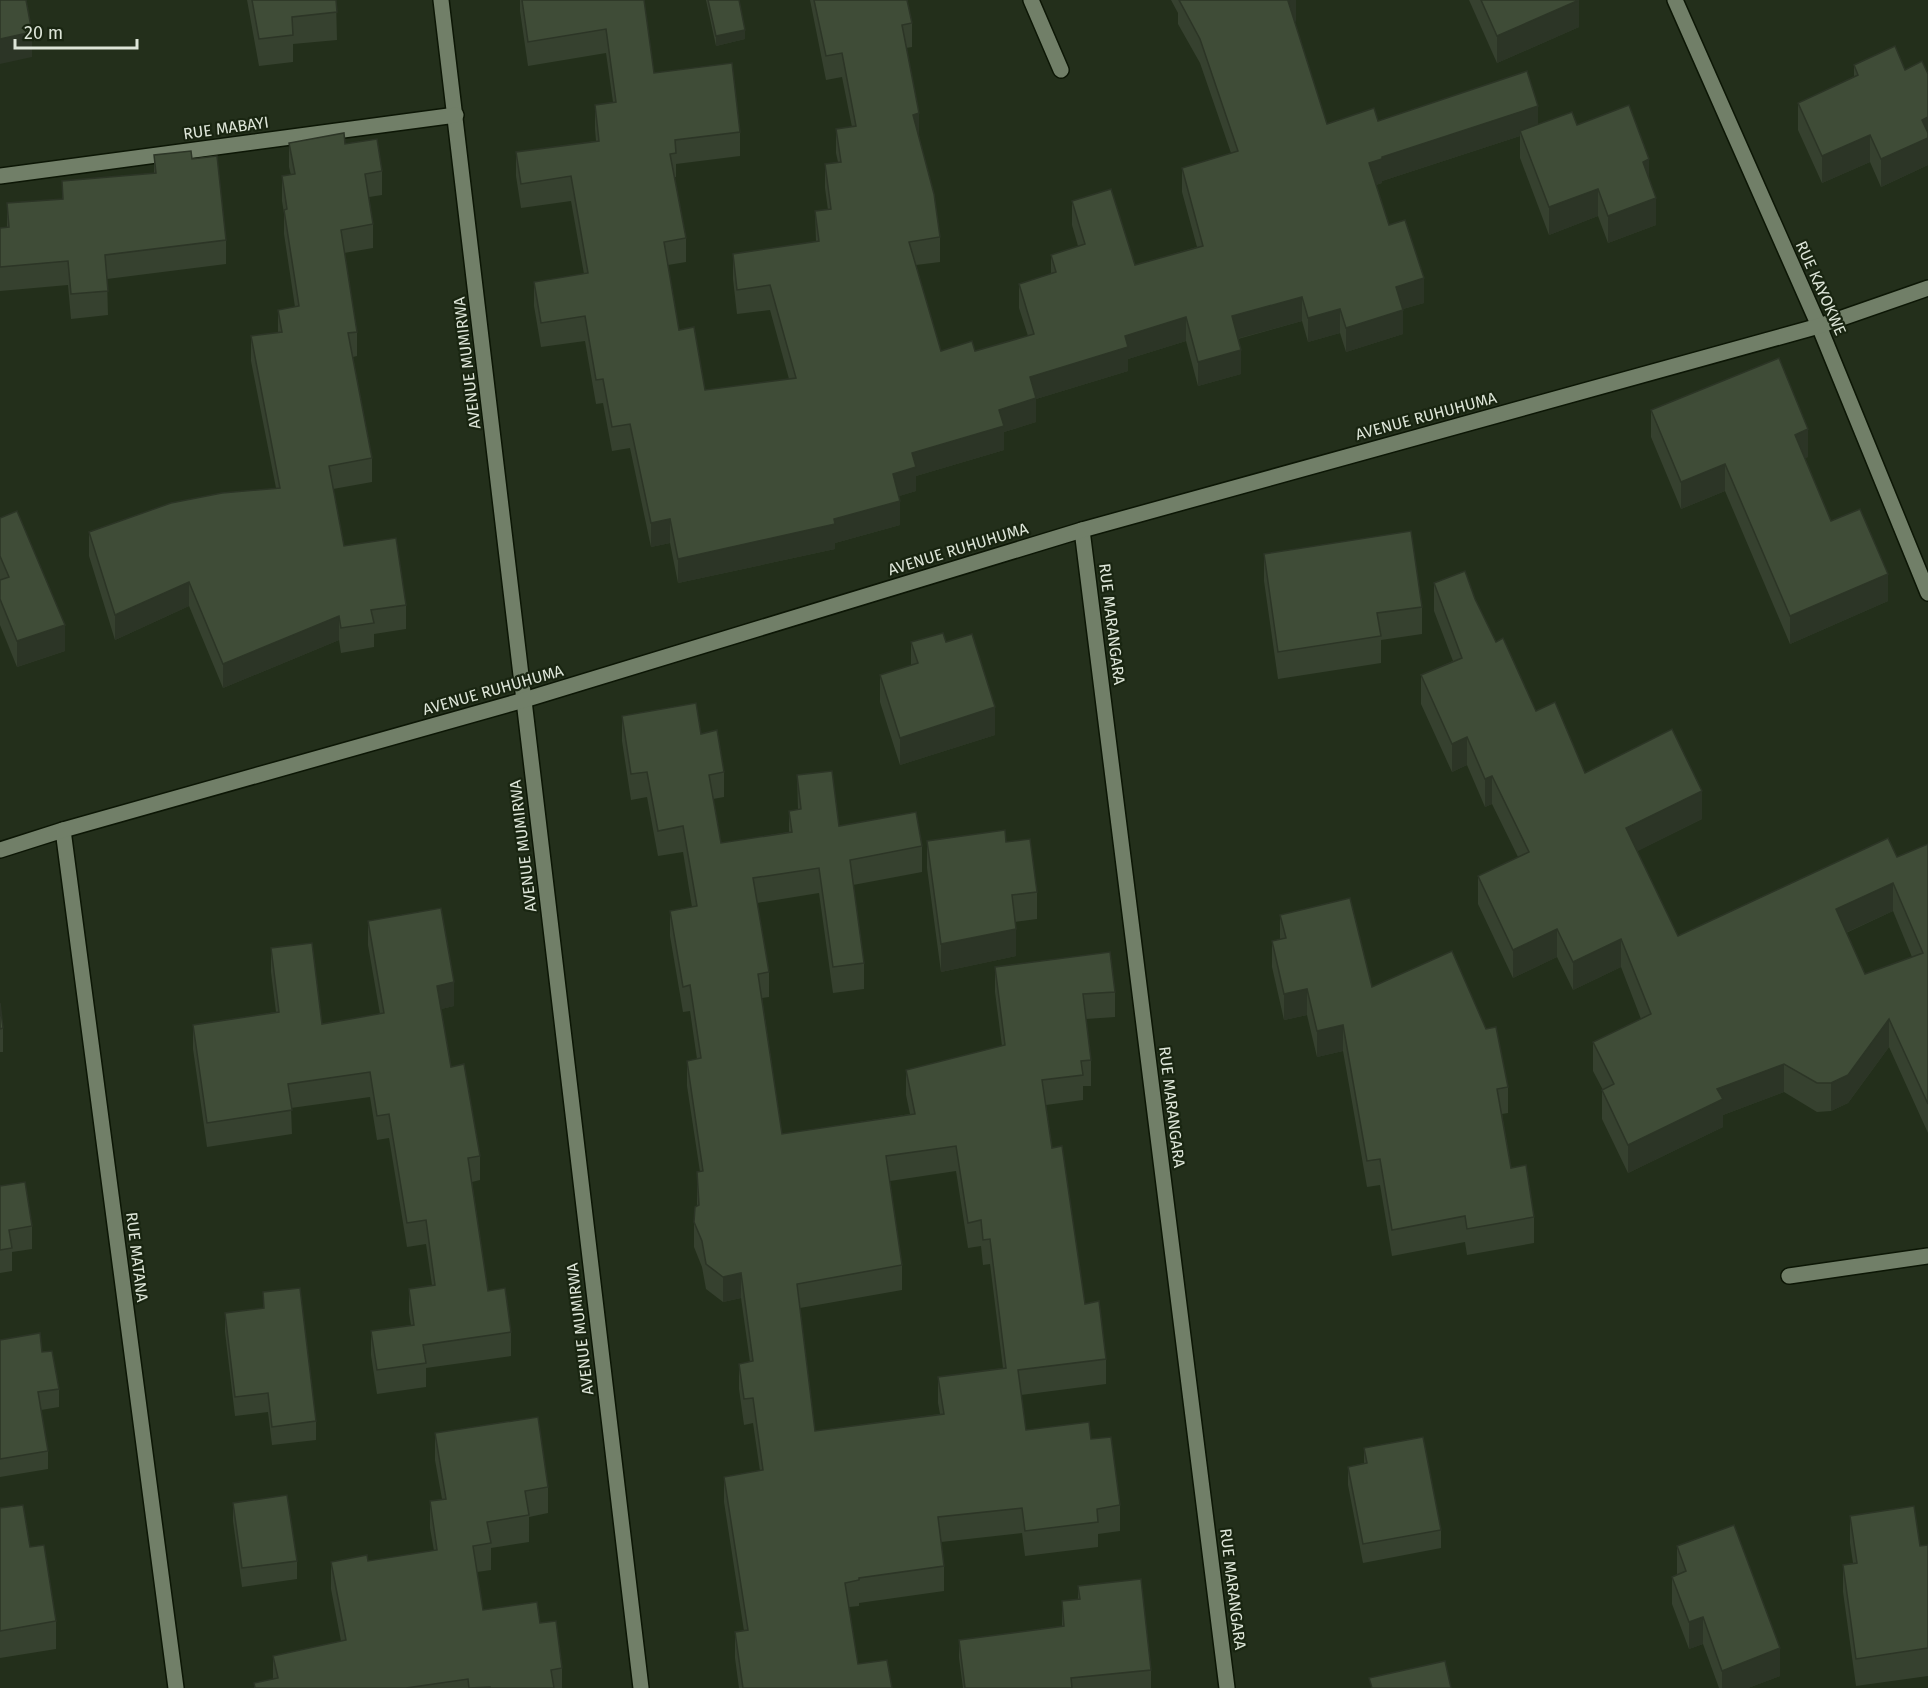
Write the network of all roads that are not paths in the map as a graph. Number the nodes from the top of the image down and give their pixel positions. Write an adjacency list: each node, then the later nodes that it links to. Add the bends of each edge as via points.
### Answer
1 (441, 0): 5 (street, AVENUE MUMIRWA)
2 (1031, 0): 4 (street)
3 (1675, 0): 8 (street, RUE KAYOKWE)
4 (1061, 70)
5 (456, 116): 6 (street, RUE MABAYI); 11 (street, AVENUE MUMIRWA)
6 (0, 176)
7 (1928, 288): 8 (street, AVENUE RUHUHUMA)
8 (1819, 326): 9 (street, AVENUE RUHUHUMA); 10 (street, RUE KAYOKWE)
9 (1082, 530): 11 (street, AVENUE RUHUHUMA); 18 (street, RUE MARANGARA)
10 (1928, 593)
11 (524, 700): 12 (street, AVENUE RUHUHUMA); 17 (street, AVENUE MUMIRWA)
12 (63, 830): 13 (street, AVENUE RUHUHUMA); 16 (street, RUE MATANA)
13 (0, 850)
14 (1928, 1256): 15 (street)
15 (1789, 1276)
16 (176, 1688)
17 (641, 1688)
18 (1227, 1688)

